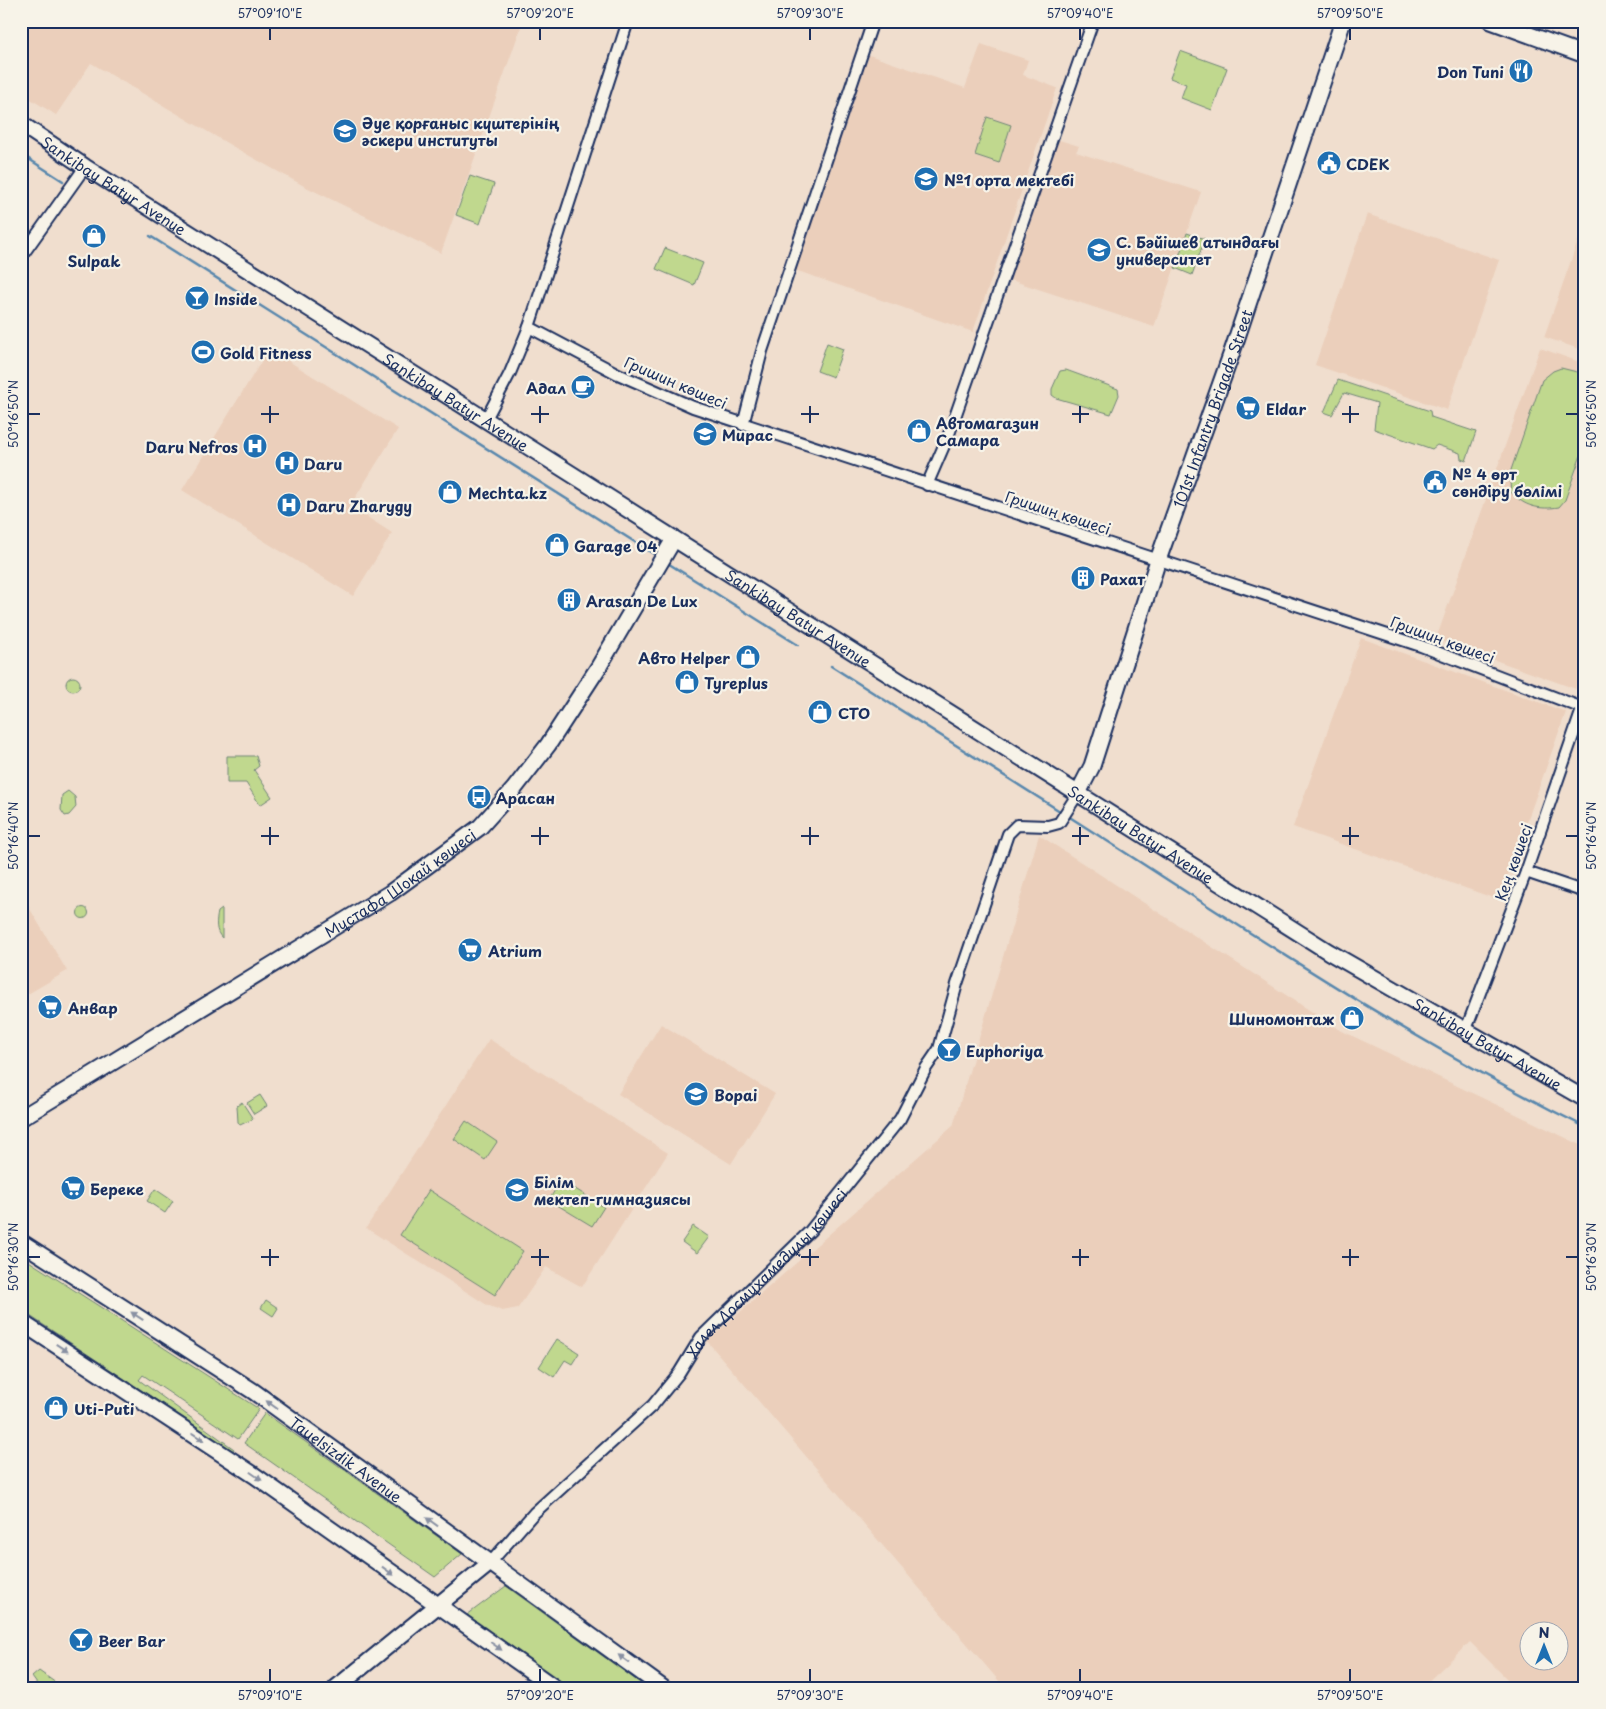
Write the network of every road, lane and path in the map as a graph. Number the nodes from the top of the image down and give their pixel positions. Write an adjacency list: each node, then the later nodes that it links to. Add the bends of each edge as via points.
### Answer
1 (628, 21): 10 (street)
2 (873, 21): 12 (street, via 762,350)
3 (1093, 21): 13 (street, via 949,434)
4 (1343, 21): 15 (street, 101st Infantry Brigade Street)
5 (1491, 21): 6 (street)
6 (1585, 55)
7 (21, 124): 8 (street, Sankibay Batyr Avenue)
8 (85, 167): 9 (street); 11 (street, Sankibay Batyr Avenue)
9 (21, 258)
10 (529, 327): 11 (street); 12 (street, Гришин көшесі, via 618,374)
11 (486, 419): 14 (street, Sankibay Batyr Avenue)
12 (743, 425): 13 (street, Гришин көшесі)
13 (927, 484): 15 (street, Гришин көшесі)
14 (674, 539): 17 (street, Sankibay Batyr Avenue); 22 (street, Мұстафа Шоқай көшесі, via 548,745 480,827 390,893)
15 (1158, 560): 16 (street, Гришин көшесі, via 1421,646); 17 (street, 101st Infantry Brigade Street, via 1092,766)
16 (1584, 706): 18 (street, Кең көшесі)
17 (1074, 801): 20 (street, Sankibay Batyr Avenue); 25 (street, Халел Досмұхамедұлы көшесі, via 1059,823 1017,825 1008,834 957,984 939,1050 900,1119 810,1231 701,1337 679,1373 653,1405 534,1513)
18 (1526, 872): 19 (street); 20 (street, Кең көшесі)
19 (1585, 892)
20 (1465, 1032): 21 (street, Sankibay Batyr Avenue)
21 (1585, 1099)
22 (21, 1118)
23 (21, 1242): 25 (street, Tauelsizdik Avenue, one-way to 23, via 253,1391)
24 (21, 1322): 26 (street, one-way to 26, via 254,1475)
25 (490, 1563): 26 (street, Халел Досмұхамедұлы көшесі); 29 (street, Tauelsizdik Avenue, one-way to 25)
26 (436, 1605): 27 (street, Халел Досмұхамедұлы көшесі); 28 (street, one-way to 28)
27 (336, 1688)
28 (555, 1688)
29 (663, 1688)

